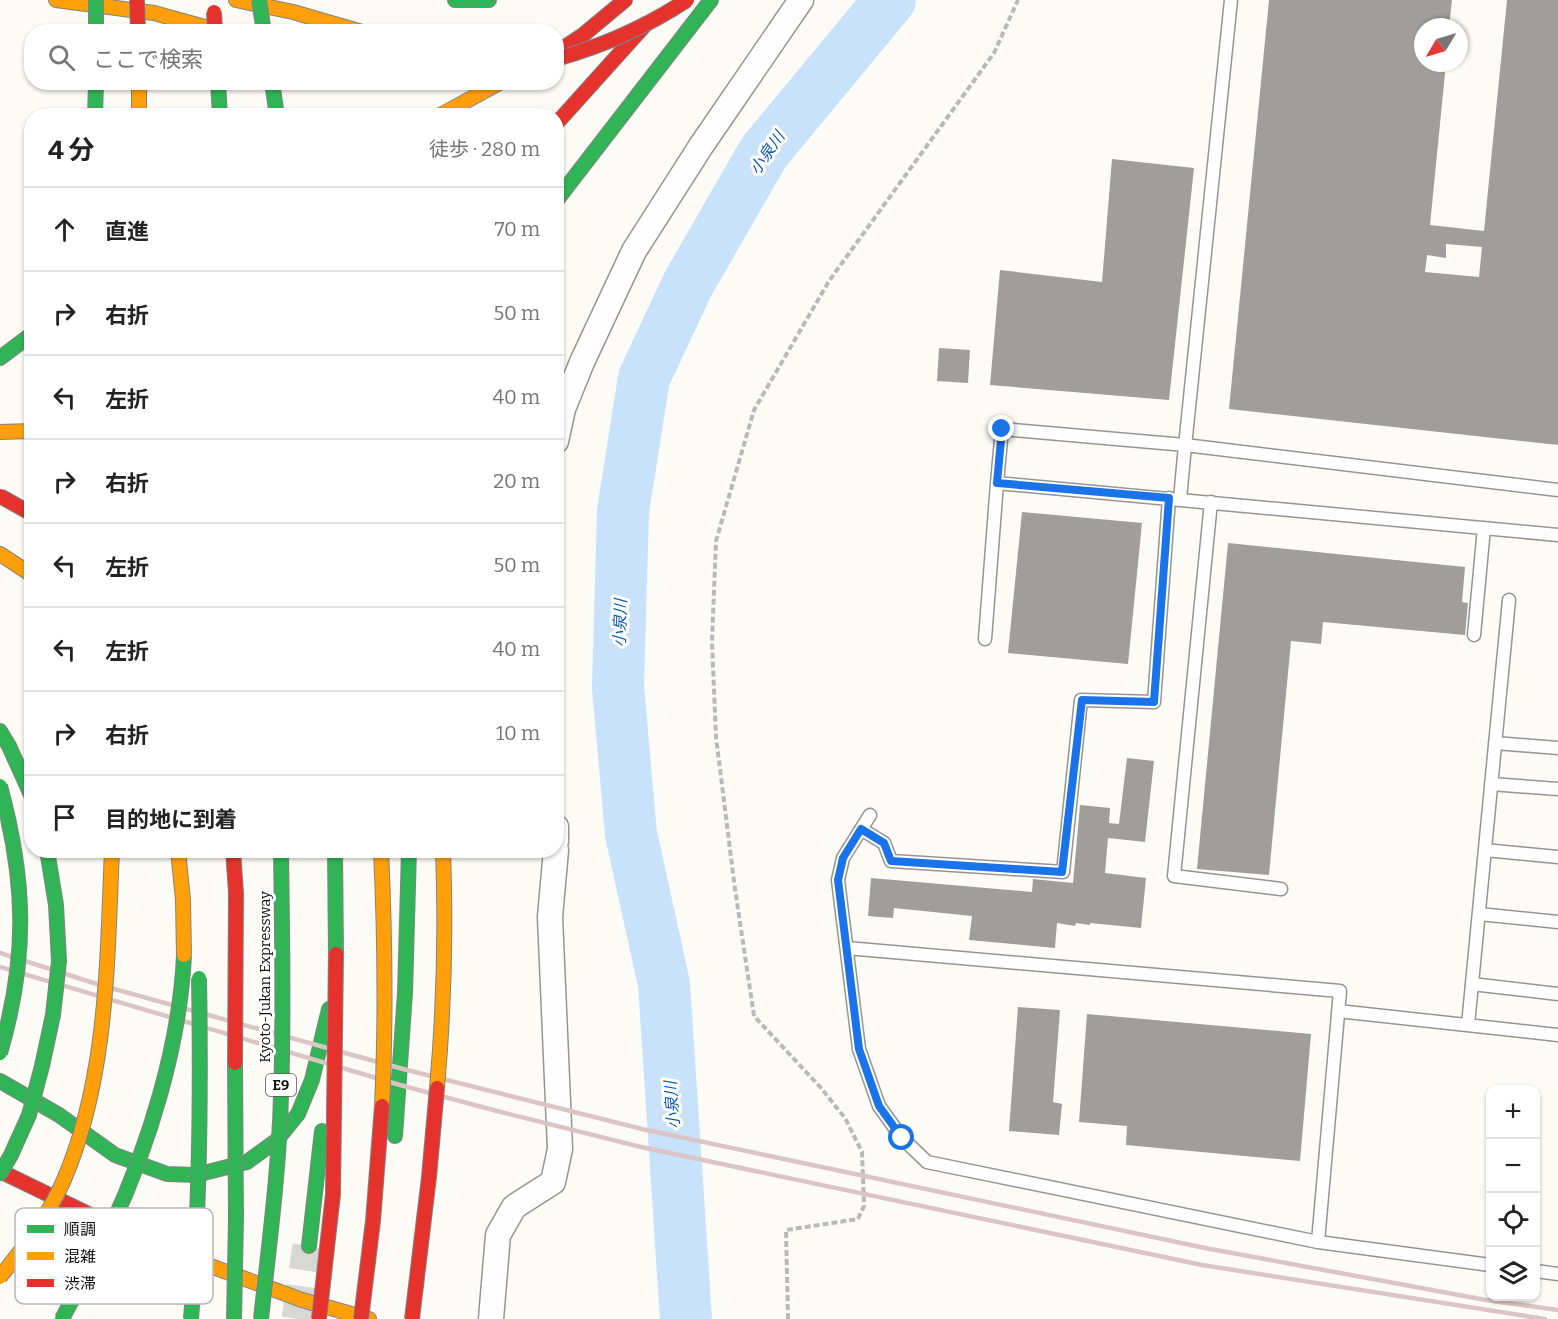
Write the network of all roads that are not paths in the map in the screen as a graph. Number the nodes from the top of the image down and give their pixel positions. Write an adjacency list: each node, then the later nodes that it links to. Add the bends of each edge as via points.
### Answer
1 (56, 0): 19 (highway, bridge, via 154,14)
2 (96, 0): 17 (highway, bridge)
3 (137, 0): 18 (highway, bridge)
4 (236, 0): 22 (highway)
5 (259, 0): 21 (highway, bridge)
6 (455, 0): 7 (highway)
7 (489, 0)
8 (614, 0): 16 (highway)
9 (625, 0): 23 (highway)
10 (667, 0): 37 (highway)
11 (687, 0): 24 (highway, bridge, via 613,41)
12 (711, 0): 38 (highway)
13 (801, 0): 41 (street, via 634,251)
14 (1231, 0): 44 (lane)
15 (213, 6): 20 (highway, bridge)
16 (584, 18)
17 (96, 24)
18 (138, 24)
19 (192, 24)
20 (214, 24)
21 (262, 24)
22 (334, 24)
23 (564, 49)
24 (564, 56)
25 (96, 90): 31 (highway)
26 (139, 90): 32 (highway)
27 (218, 90): 33 (highway)
28 (266, 90): 34 (highway)
29 (273, 90): 35 (highway)
30 (486, 90): 36 (highway)
31 (95, 108)
32 (140, 108)
33 (220, 108)
34 (267, 108)
35 (276, 108)
36 (454, 108)
37 (564, 115)
38 (564, 191)
39 (24, 340): 40 (highway)
40 (0, 358)
41 (564, 407)
42 (24, 431): 43 (highway)
43 (0, 432)
44 (1185, 445): 45 (lane, via 1002,429); 46 (lane); 49 (lane)
45 (997, 483): 49 (lane); 59 (lane)
46 (1558, 490)
47 (0, 496): 52 (highway, bridge)
48 (21, 496): 50 (highway)
49 (1175, 498): 51 (lane); 68 (lane, via 1154,702 1082,700 1062,872 891,861 884,843)
50 (0, 501)
51 (1211, 502): 53 (lane); 84 (lane, via 1174,876)
52 (24, 510)
53 (1484, 528): 54 (lane); 58 (lane)
54 (1558, 535)
55 (0, 554): 56 (highway)
56 (24, 569)
57 (1509, 600): 61 (lane)
58 (1474, 635)
59 (985, 639)
60 (0, 730): 63 (highway)
61 (1495, 743): 62 (lane); 64 (lane)
62 (1558, 748)
63 (24, 779)
64 (1491, 784): 66 (lane); 69 (lane)
65 (0, 786): 95 (highway, bridge, via 16,848 21,910 15,992)
66 (1558, 789)
67 (870, 815): 68 (lane)
68 (861, 829): 88 (lane, via 843,858 838,880)
69 (1485, 850): 70 (lane); 85 (lane)
70 (1558, 857)
71 (48, 858): 98 (highway, bridge, via 59,961 53,1015 28,1115)
72 (112, 858): 99 (highway, bridge, via 98,1052 85,1122)
73 (179, 858): 101 (highway, bridge, via 184,934 175,1031 135,1173)
74 (191, 858): 83 (highway)
75 (234, 858): 115 (highway, bridge)
76 (281, 858): 116 (highway, Kyoto-Jukan Expressway / E9, bridge, via 280,1099)
77 (335, 858): 117 (highway, bridge, via 333,1194)
78 (344, 858): 87 (highway)
79 (381, 858): 118 (highway, bridge, via 384,1055 378,1166)
80 (409, 858): 97 (highway, via 408,937)
81 (444, 858): 120 (highway, bridge, via 439,1054)
82 (555, 858): 121 (street, via 550,917 560,1149 553,1182 514,1207 498,1235)
83 (195, 889)
84 (1281, 889)
85 (1479, 914): 86 (lane); 90 (lane)
86 (1558, 922)
87 (343, 947): 96 (highway, via 312,1080 298,1114 276,1141 247,1161 196,1175 167,1174 115,1155 59,1115); 104 (highway)
88 (847, 948): 92 (lane, via 1340,991); 103 (lane, via 859,1049 879,1106 902,1138 927,1162)
89 (199, 966): 102 (highway, bridge, via 201,1082)
90 (1472, 984): 91 (lane); 93 (lane)
91 (1558, 994)
92 (1338, 1011): 93 (lane); 103 (lane)
93 (1468, 1025): 94 (lane)
94 (1558, 1035)
95 (0, 1053)
96 (0, 1081)
97 (394, 1146)
98 (0, 1172): 100 (highway)
99 (51, 1208)
100 (75, 1208)
101 (120, 1208)
102 (197, 1208)
103 (1318, 1242): 106 (lane)
104 (309, 1246)
105 (15, 1259): 110 (highway, bridge)
106 (1486, 1264)
107 (213, 1267): 119 (highway, via 302,1300)
108 (1540, 1272): 109 (lane)
109 (1558, 1274)
110 (0, 1276)
111 (71, 1304): 113 (highway, bridge)
112 (192, 1304): 114 (highway, bridge)
113 (62, 1319)
114 (191, 1319)
115 (234, 1319)
116 (261, 1319)
117 (319, 1319)
118 (361, 1319)
119 (369, 1319)
120 (412, 1319)
121 (491, 1319)

